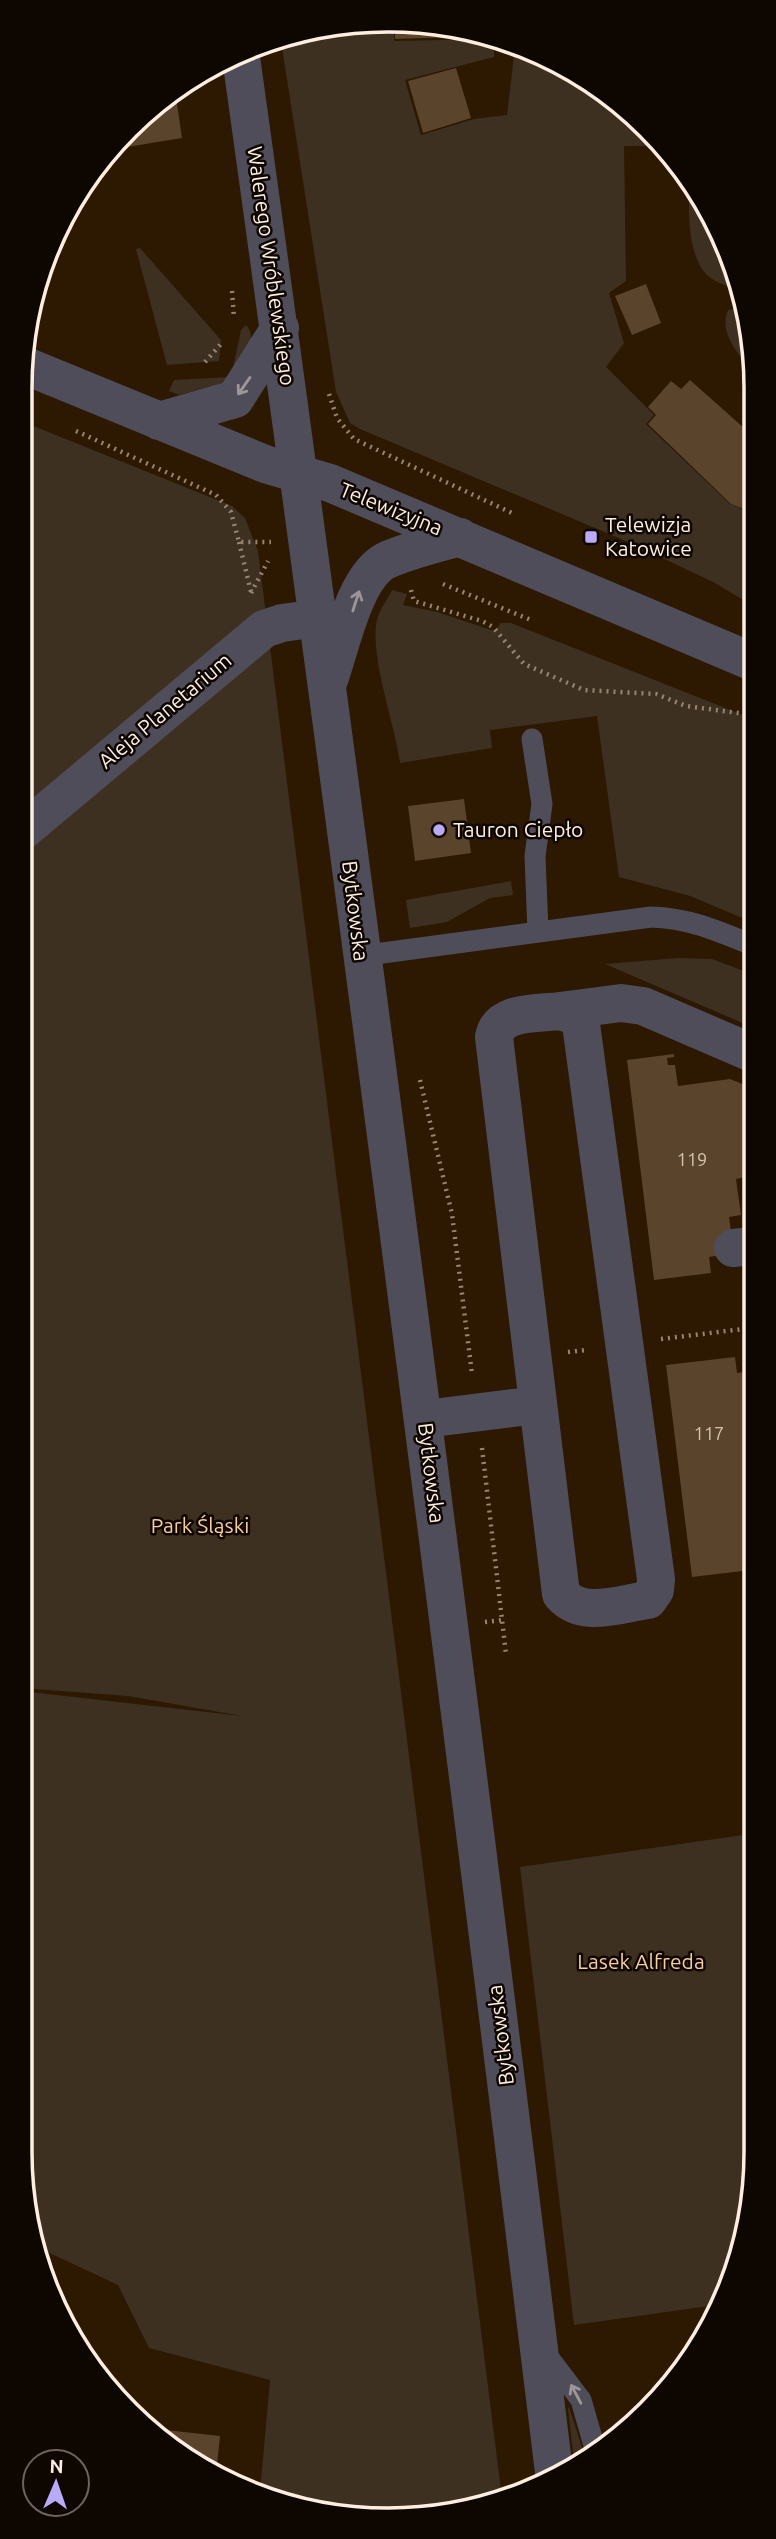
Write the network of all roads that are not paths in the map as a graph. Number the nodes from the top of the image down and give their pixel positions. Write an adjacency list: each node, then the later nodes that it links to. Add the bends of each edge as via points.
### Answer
1 (242, 63): 2 (street, Walerego Wróblewskiego)
2 (280, 328): 4 (street, one-way to 4, via 235,399); 5 (street, Walerego Wróblewskiego)
3 (32, 368): 4 (street, Telewizyjna)
4 (159, 421): 5 (street, Telewizyjna)
5 (299, 474): 6 (street, Telewizyjna); 7 (street, Bytkowska)
6 (460, 537): 8 (street, Telewizyjna); 9 (street, one-way to 6, via 369,574 386,561)
7 (318, 618): 9 (street, Bytkowska); 11 (street, Aleja Planetarium, via 264,629)
8 (744, 658)
9 (326, 689): 14 (street, Bytkowska)
10 (532, 740): 12 (lane, via 542,804 535,856)
11 (32, 823)
12 (538, 932): 13 (lane, via 651,917 679,918); 14 (lane)
13 (744, 942)
14 (360, 956): 18 (street, Bytkowska)
15 (560, 1011): 16 (street, via 621,1003 643,1006); 17 (street, via 506,1018 496,1027 494,1037); 17 (street, via 581,1024 656,1579 648,1600 584,1609 571,1605 561,1594)
16 (744, 1050)
17 (537, 1405): 18 (street)
18 (425, 1419): 19 (street, Bytkowska)
19 (539, 2345): 20 (lane, one-way to 19, via 581,2400); 21 (street, Bytkowska)
20 (593, 2442)
21 (553, 2467)

